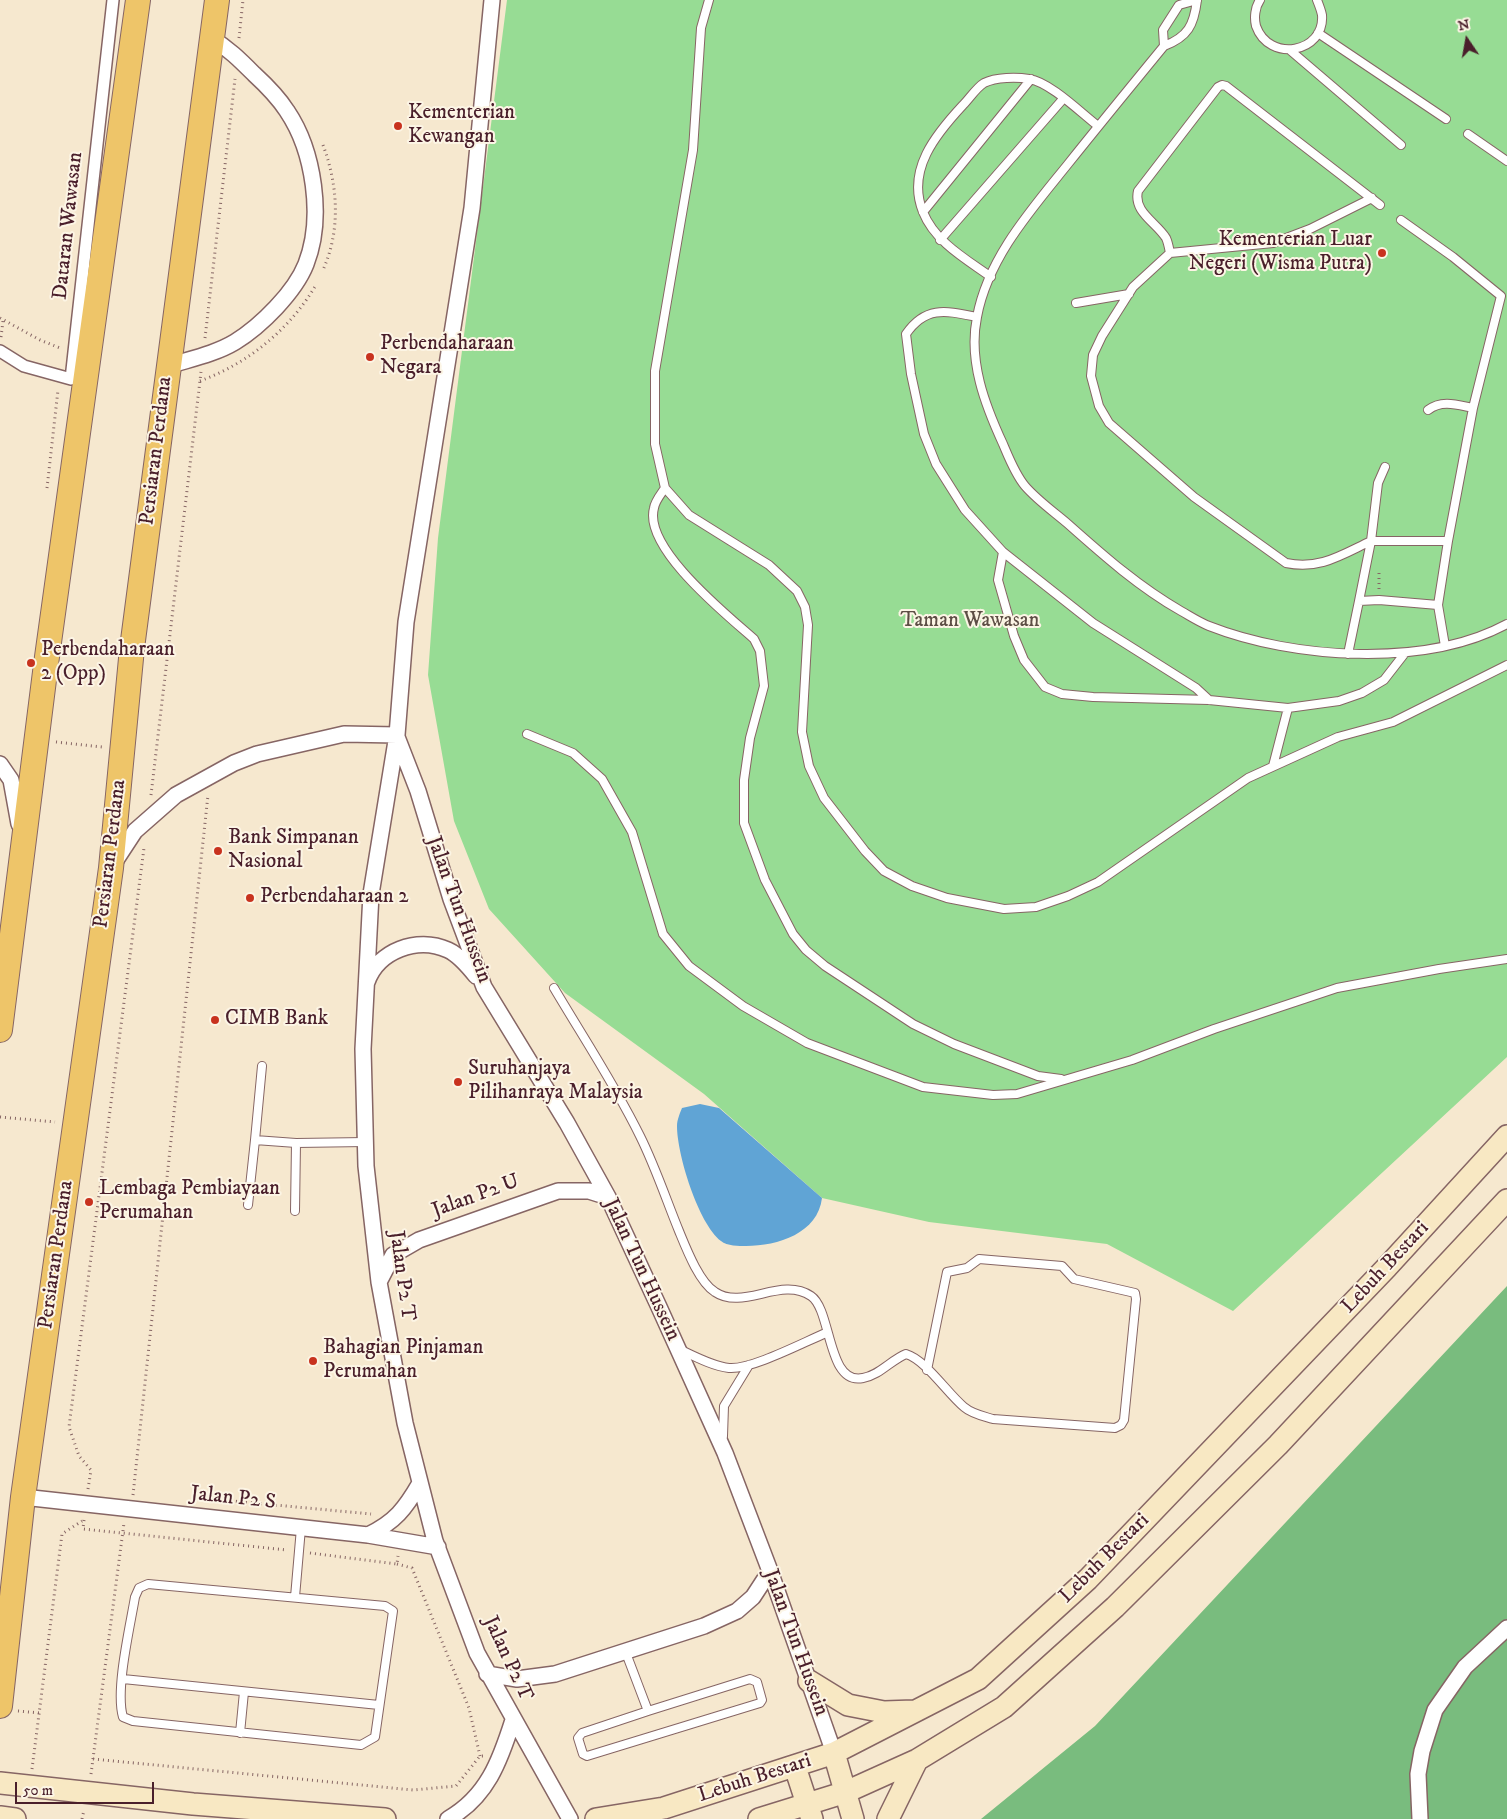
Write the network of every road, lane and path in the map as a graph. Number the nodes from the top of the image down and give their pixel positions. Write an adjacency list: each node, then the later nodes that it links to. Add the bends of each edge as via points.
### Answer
1 (113, 0): 41 (street, Dataran Wawasan, via 71,379)
2 (138, 0): 62 (main road)
3 (217, 0): 11 (main road, Persiaran Perdana)
4 (244, 0): 12 (path)
5 (492, 0): 61 (street, Jalan P2 T, via 472,208 406,622)
6 (708, 0): 46 (lane, via 701,28 693,150 655,372 655,444)
7 (1197, 0): 14 (lane, via 1195,18 1181,40); 14 (lane, via 1179,5 1163,30)
8 (1317, 0): 10 (lane, via 1322,16)
9 (1257, 1): 15 (lane, via 1254,20 1260,36 1274,48)
10 (1318, 33): 15 (lane, via 1306,46); 19 (lane)
11 (211, 38): 16 (street); 40 (main road, Persiaran Perdana)
12 (239, 38): 13 (path); 16 (path)
13 (245, 42)
14 (1164, 46): 20 (lane)
15 (1291, 51): 23 (lane)
16 (237, 57): 39 (path); 39 (street, via 287,111 301,138 311,166 315,196 314,228 306,264 272,311 235,342)
17 (1031, 79): 18 (lane); 27 (lane); 27 (lane, via 1008,78 984,83 938,132 920,167 919,193)
18 (1063, 99): 20 (lane); 29 (lane)
19 (1446, 118)
20 (1098, 126): 31 (lane, via 1003,250)
21 (1468, 134): 24 (lane)
22 (322, 142): 42 (path, via 334,184 335,227 327,262 317,284 296,314 269,340 230,368)
23 (1402, 145)
24 (1507, 161)
25 (1372, 198): 26 (lane); 30 (lane, via 1310,229 1273,243); 30 (lane, via 1222,85 1138,192 1139,207 1167,239)
26 (1380, 205)
27 (923, 212): 29 (lane)
28 (1401, 220): 43 (lane, via 1501,296)
29 (940, 240): 31 (lane)
30 (1170, 253): 32 (lane)
31 (991, 277): 34 (lane)
32 (1129, 294): 33 (lane); 48 (lane, via 1093,354 1091,376 1099,406 1109,423 1194,498 1286,563 1302,566 1322,564)
33 (1076, 303)
34 (977, 317): 50 (lane, via 944,310 932,313 912,325 906,334 906,344 924,434 936,464 965,510); 56 (lane, via 975,347 979,380 987,408 1025,486 1126,575 1155,596 1208,626 1268,643)
35 (1, 319): 36 (path, via 64,349); 37 (path)
36 (65, 339)
37 (0, 343)
38 (0, 351): 41 (street, via 24,366)
39 (203, 356): 40 (street); 42 (path)
40 (168, 366): 63 (main road, Persiaran Perdana, via 132,648)
41 (60, 376): 47 (path)
42 (200, 381): 67 (path)
43 (1473, 408): 44 (lane, via 1442,403); 49 (lane)
44 (1428, 410)
45 (1385, 467): 48 (lane, via 1378,483)
46 (665, 488): 65 (lane, via 689,515 769,566 797,591 806,607 808,625 802,732 809,766 824,798 865,851 884,871 912,886 947,898 1004,909 1036,907 1098,882 1248,778); 76 (lane, via 653,509 656,536 692,584 754,639 760,651 764,686 750,738 744,780 744,823 765,880 792,934 825,966 913,1024 954,1044 1038,1076)
47 (46, 494)
48 (1371, 541): 49 (lane); 51 (lane)
49 (1448, 541): 52 (lane)
50 (1003, 552): 58 (lane, via 1093,623 1196,688); 58 (lane, via 998,580 1014,636 1024,660 1045,687 1062,694 1093,697)
51 (1359, 601): 52 (lane); 56 (lane)
52 (1438, 605): 54 (lane)
53 (1507, 624): 54 (lane)
54 (1445, 646): 55 (lane)
55 (1405, 653): 56 (lane); 59 (lane, via 1384,680 1362,693 1339,702)
56 (1348, 654)
57 (1507, 665): 65 (lane, via 1393,722 1338,737)
58 (1208, 700): 59 (lane)
59 (1288, 708): 65 (lane)
60 (528, 734): 76 (lane, via 573,752 602,779 632,832 663,934 689,966 744,1006 807,1043 923,1087 993,1095 1017,1094)
61 (397, 735): 66 (street, via 344,734 257,754); 71 (street, Jalan Tun Hussein); 72 (street, Jalan P2 T, via 371,894)
62 (36, 740): 63 (path); 68 (main road)
63 (123, 749): 69 (main road, Persiaran Perdana)
64 (0, 764): 68 (street, via 12,780)
65 (1273, 766)
66 (210, 774): 67 (street, via 176,794); 97 (path)
67 (148, 818): 69 (street); 94 (path, via 69,1427 79,1456 91,1470)
68 (22, 846): 74 (main road)
69 (111, 868): 78 (main road, Persiaran Perdana)
70 (1507, 959): 76 (lane, via 1439,968 1337,988)
71 (484, 987): 72 (street, via 462,960 448,950 431,945 413,945 381,959 370,973); 83 (street, Jalan Tun Hussein)
72 (365, 988): 81 (street, Jalan P2 T)
73 (554, 988): 88 (lane, via 641,1137 688,1254 707,1285 730,1298 788,1289 802,1292 812,1297 819,1307)
74 (0, 1030)
75 (262, 1066): 80 (lane)
76 (1066, 1080)
77 (0, 1117): 78 (path)
78 (75, 1124): 99 (main road, Persiaran Perdana)
79 (1507, 1136): 123 (main road, Lebuh Bestari, via 1380,1274 1088,1579 978,1679)
80 (255, 1140): 82 (lane); 85 (lane)
81 (366, 1142): 82 (lane); 87 (street, Jalan P2 T)
82 (296, 1143): 86 (lane)
83 (608, 1197): 87 (street, Jalan P2 U, via 589,1191 558,1191 419,1240 393,1255); 89 (street, Jalan Tun Hussein)
84 (1507, 1200): 130 (main road, Lebuh Bestari, via 1278,1445 1115,1607 1004,1707)
85 (248, 1205)
86 (295, 1212)
87 (379, 1282): 93 (street, Jalan P2 T, via 404,1423)
88 (826, 1333): 90 (lane); 91 (lane, via 842,1372 851,1378 873,1375 906,1354)
89 (677, 1348): 90 (lane, via 706,1362 730,1368); 92 (street, Jalan Tun Hussein)
90 (749, 1365): 92 (lane, via 724,1406 721,1431)
91 (927, 1370): 91 (lane, via 965,1408 979,1415 993,1419 1122,1426 1135,1293 1074,1279 1062,1266 979,1259 967,1268 948,1272)
92 (730, 1466): 112 (street, Jalan Tun Hussein)
93 (420, 1483): 104 (street); 109 (street, Jalan P2 T)
94 (88, 1486): 95 (path); 101 (path)
95 (97, 1487)
96 (124, 1491): 97 (path)
97 (133, 1492): 98 (path); 102 (path)
98 (143, 1493)
99 (23, 1497): 101 (street, Jalan P2 S); 120 (main road, Persiaran Perdana)
100 (203, 1498): 104 (path, via 382,1515)
101 (85, 1504): 102 (street, Jalan P2 S); 103 (path)
102 (128, 1510): 105 (street, Jalan P2 S); 106 (path)
103 (85, 1519): 106 (path, via 83,1529); 133 (path, via 62,1534)
104 (388, 1526): 107 (street)
105 (301, 1528): 107 (street, Jalan P2 S); 110 (lane)
106 (122, 1534): 110 (path); 128 (path)
107 (368, 1535): 108 (street, Jalan P2 S)
108 (399, 1540): 109 (street, Jalan P2 S); 111 (path)
109 (438, 1547): 116 (street, Jalan P2 T, via 477,1653)
110 (299, 1551): 111 (path); 113 (lane)
111 (397, 1564): 127 (path, via 412,1568 468,1708)
112 (770, 1572): 115 (street, via 753,1597 737,1611); 118 (street, Jalan Tun Hussein)
113 (295, 1597): 117 (lane, via 148,1584 139,1588); 121 (lane, via 385,1606 393,1611)
114 (1507, 1628): 146 (street, via 1464,1667 1436,1710 1418,1774)
115 (626, 1653): 116 (street, via 555,1674 517,1679); 122 (lane)
116 (488, 1674): 124 (street, Jalan P2 T)
117 (123, 1679): 119 (lane); 125 (lane, via 120,1708 123,1717 133,1721)
118 (809, 1681): 123 (main road, via 848,1705 884,1712); 126 (street, Jalan Tun Hussein)
119 (244, 1692): 121 (lane); 125 (lane)
120 (0, 1706)
121 (379, 1706): 125 (lane, via 374,1736 360,1745)
122 (648, 1711): 122 (lane, via 750,1679 757,1682 762,1697 760,1703 587,1756 583,1754 578,1738 582,1733)
123 (919, 1711): 126 (main road, Lebuh Bestari)
124 (512, 1720): 129 (street); 141 (street, Jalan P2 T)
125 (240, 1733)
126 (834, 1753): 131 (main road, Lebuh Bestari); 134 (main road, Jalan Tun Hussein)
127 (480, 1756): 128 (path, via 456,1786 413,1790); 129 (path)
128 (93, 1759): 135 (path)
129 (500, 1760): 140 (street, via 485,1788)
130 (917, 1760): 134 (main road, Lebuh Bestari); 145 (main road)
131 (795, 1767): 136 (main road); 142 (main road, Lebuh Bestari, via 664,1808)
132 (0, 1783): 133 (main road)
133 (29, 1786): 135 (main road)
134 (846, 1792): 136 (main road, Lebuh Bestari); 144 (main road, Jalan Tun Hussein)
135 (88, 1793): 139 (main road)
136 (811, 1812): 143 (main road, Lebuh Bestari)
137 (0, 1817): 138 (main road)
138 (15, 1819)
139 (385, 1819)
140 (448, 1819)
141 (570, 1819)
142 (596, 1819)
143 (759, 1819)
144 (853, 1819)
145 (888, 1819)
146 (1420, 1819)

